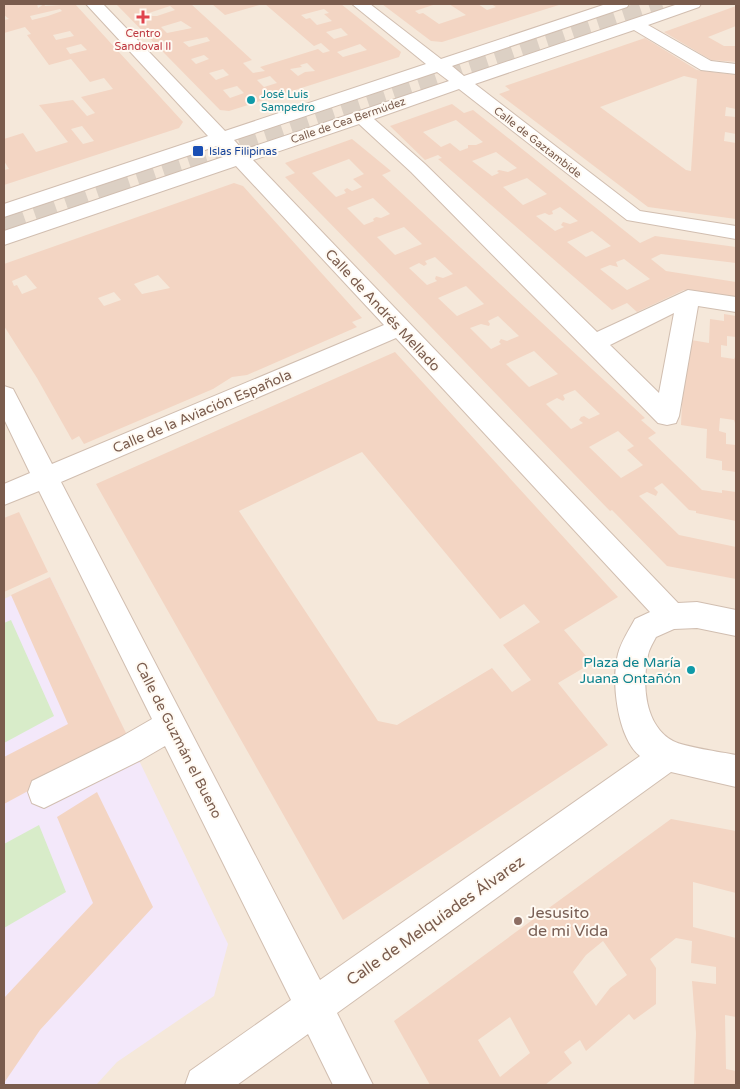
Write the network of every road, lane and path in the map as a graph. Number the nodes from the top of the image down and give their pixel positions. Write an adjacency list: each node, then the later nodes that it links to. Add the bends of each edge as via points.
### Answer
1 (94, 4): 11 (street, Calle de Andrés Mellado)
2 (360, 4): 7 (street, Calle de Gaztambide)
3 (621, 4): 7 (street, Calle de Cea Bermúdez)
4 (653, 4): 5 (street)
5 (689, 5): 6 (street, Calle de Cea Bermúdez)
6 (634, 23): 8 (street, via 707,66); 9 (street, Calle de Cea Bermúdez)
7 (439, 65): 9 (street, Calle de Gaztambide); 11 (street, Calle de Cea Bermúdez)
8 (736, 68)
9 (461, 82): 12 (street, Calle de Cea Bermúdez); 14 (street, Calle de Gaztambide, via 634,216)
10 (367, 122): 19 (street, via 418,168)
11 (220, 137): 12 (street, Calle de Andrés Mellado); 13 (street, Calle de Cea Bermúdez)
12 (239, 158): 15 (street, Calle de Cea Bermúdez); 18 (street, Calle de Andrés Mellado)
13 (4, 211)
14 (736, 232)
15 (4, 238)
16 (688, 297): 17 (street); 19 (street); 19 (street, via 667,416)
17 (736, 304)
18 (400, 328): 21 (street, Calle de la Aviación Española); 23 (street, Calle de Andrés Mellado)
19 (594, 343)
20 (4, 395): 21 (street, Calle de Guzmán el Bueno)
21 (46, 477): 22 (street, Calle de la Aviación Española); 25 (street, Calle de Guzmán el Bueno)
22 (4, 495)
23 (672, 616): 24 (street, via 697,614); 26 (street, via 645,628 633,654 630,694 638,723 649,743)
24 (736, 623)
25 (171, 725): 28 (street); 29 (street, Calle de Guzmán el Bueno)
26 (666, 756): 27 (street); 29 (street, Calle de Melquíades Álvarez)
27 (736, 771)
28 (44, 792)
29 (314, 1006): 30 (street, Calle de Melquíades Álvarez); 31 (street, Calle de Guzmán el Bueno)
30 (204, 1085)
31 (354, 1085)

